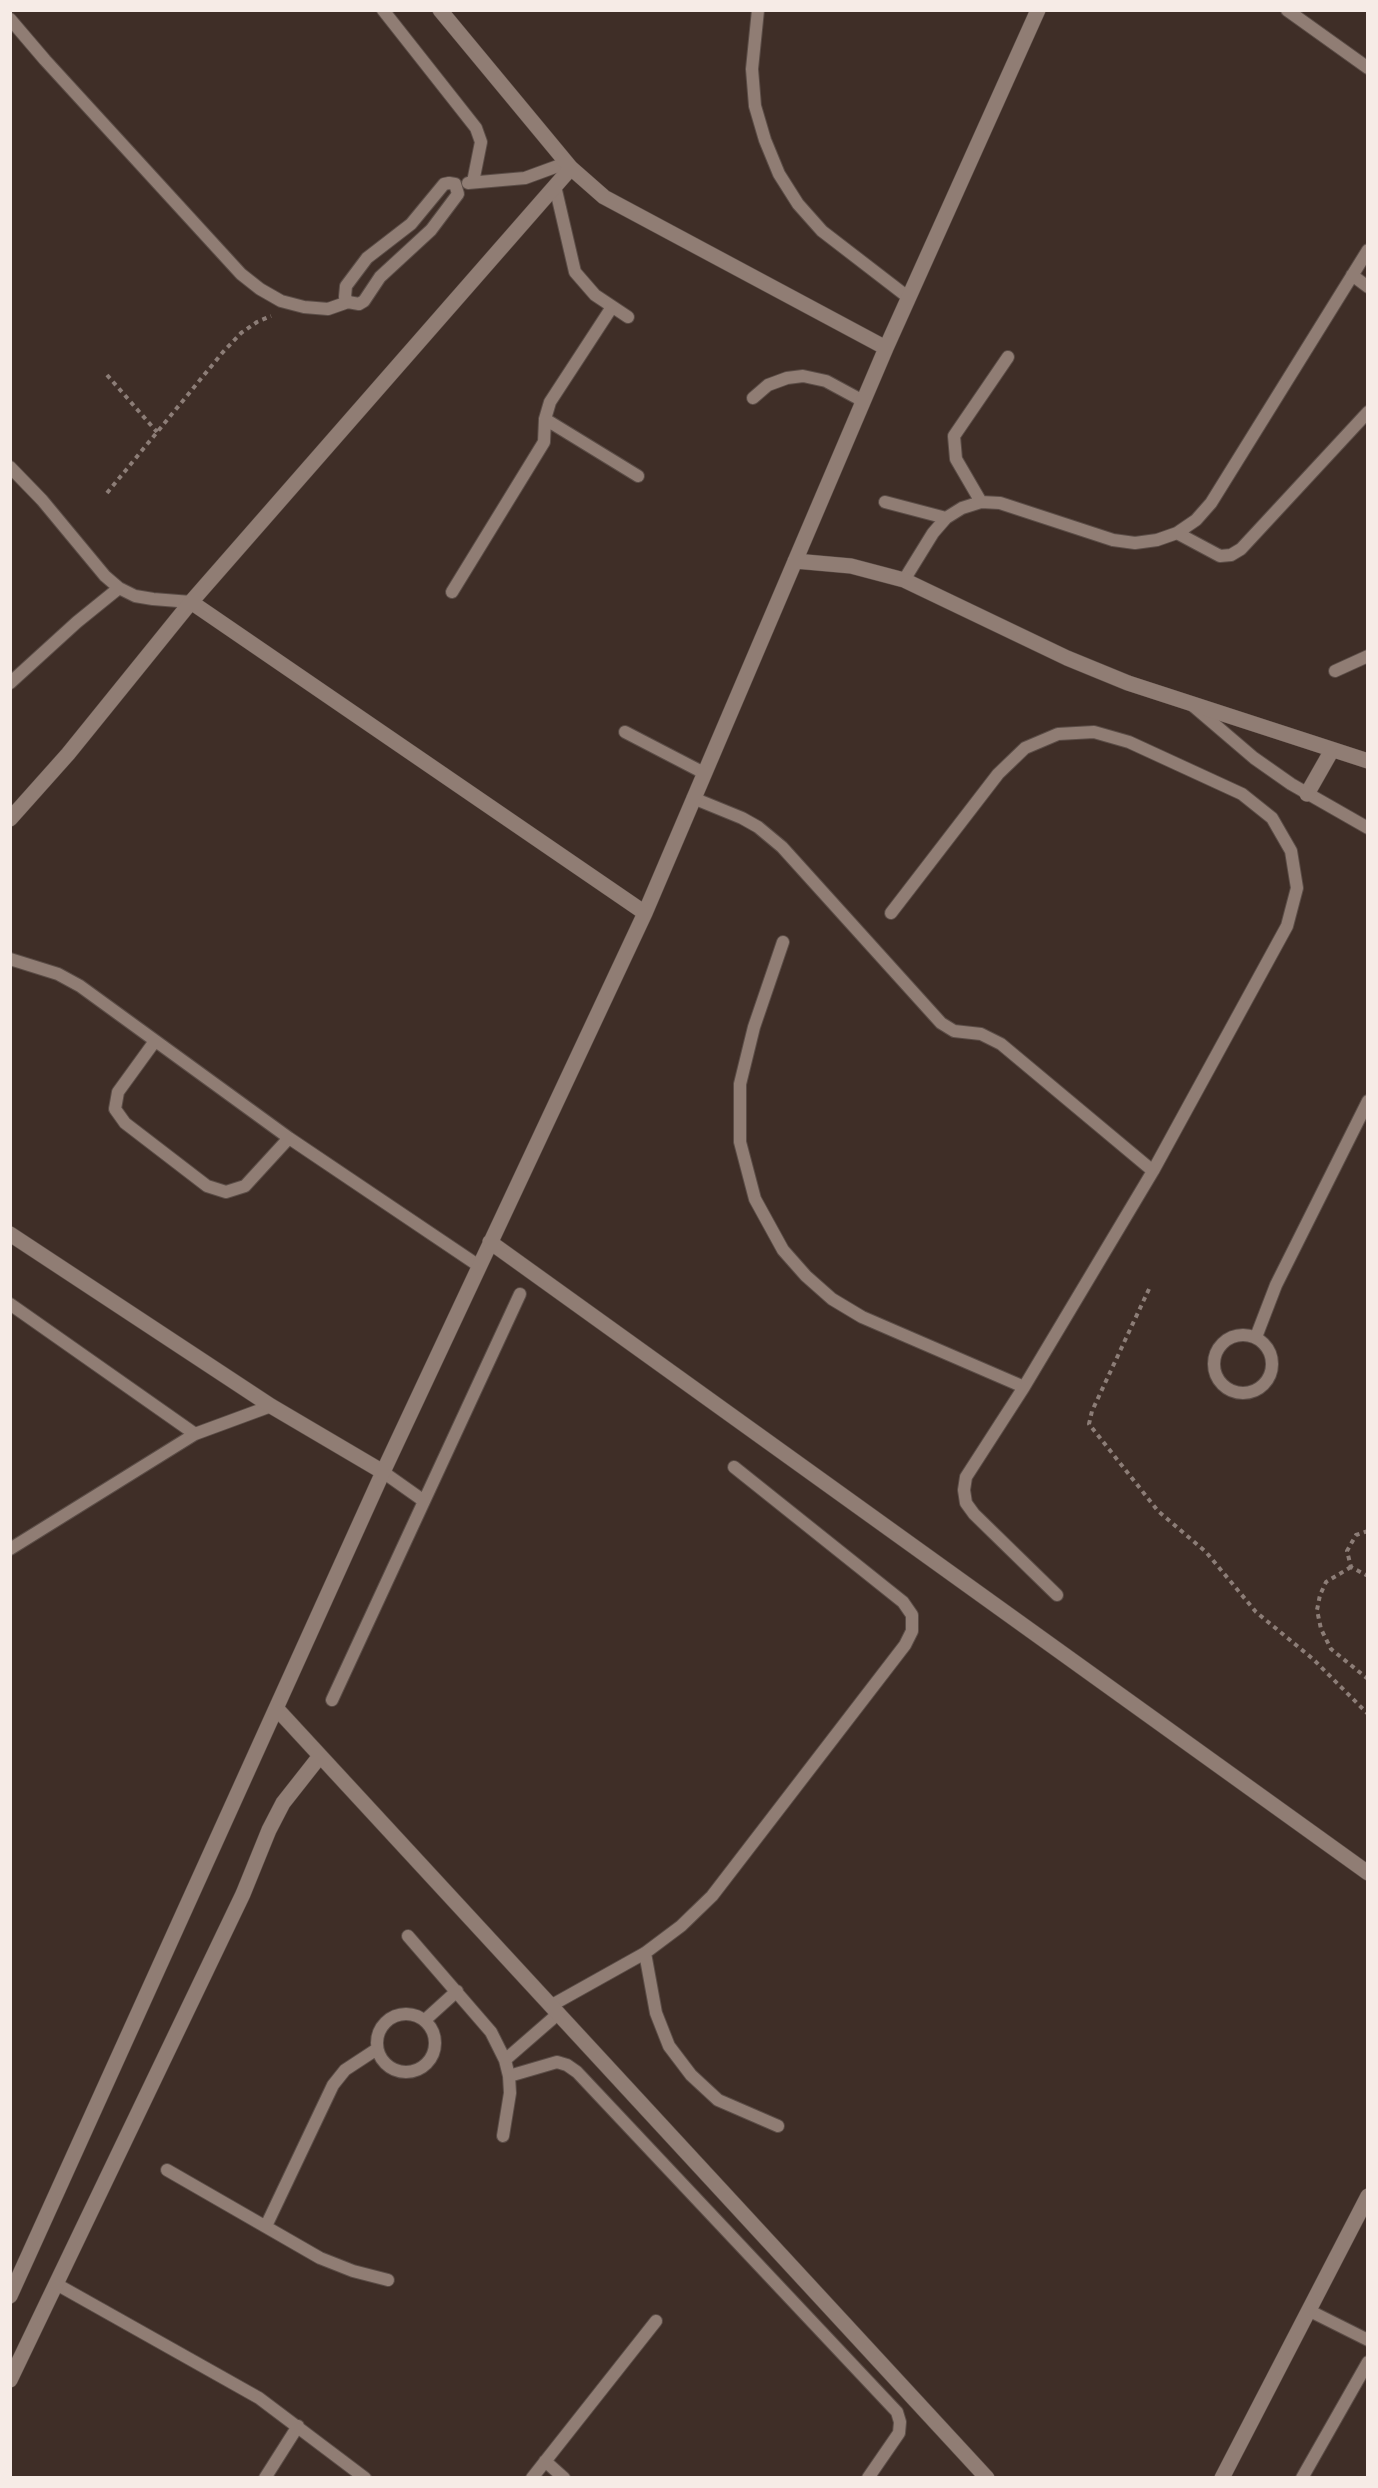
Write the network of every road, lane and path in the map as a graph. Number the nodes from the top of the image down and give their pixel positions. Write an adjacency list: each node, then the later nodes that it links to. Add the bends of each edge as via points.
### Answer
1 (383, 10): 9 (lane, via 476,128 481,142)
2 (440, 10): 8 (street)
3 (758, 10): 15 (lane, via 752,69 755,106 779,174 822,231)
4 (1038, 10): 15 (street)
5 (1287, 10): 7 (lane)
6 (10, 19): 17 (lane, via 241,274 281,301)
7 (1368, 68)
8 (568, 166): 9 (lane, via 525,178); 11 (street); 20 (street, via 586,184 623,209)
9 (473, 183): 10 (lane)
10 (455, 184): 16 (lane, via 444,184 411,224 367,258 346,286); 16 (lane, via 458,194 424,237 380,277 364,301 353,305)
11 (555, 186): 18 (lane, via 575,272 583,285); 39 (street)
12 (1368, 250): 13 (lane)
13 (1352, 275): 14 (lane); 34 (lane, via 1211,503)
14 (1368, 287)
15 (909, 298): 20 (street)
16 (348, 302): 17 (lane, via 328,309)
17 (304, 307): 27 (path, via 257,322 241,333)
18 (612, 307): 19 (lane); 26 (lane, via 550,402)
19 (628, 317)
20 (886, 348): 24 (street)
21 (1008, 357): 32 (lane, via 954,436 956,459)
22 (107, 375): 27 (path)
23 (753, 398): 24 (lane, via 768,385 803,376 826,381)
24 (863, 401): 35 (street)
25 (1368, 412): 34 (lane, via 1241,549 1220,556)
26 (545, 419): 29 (lane); 38 (lane, via 544,441)
27 (157, 432): 30 (path)
28 (10, 467): 37 (lane)
29 (638, 476)
30 (107, 493)
31 (885, 502): 33 (lane)
32 (981, 502): 33 (lane); 34 (lane, via 1000,503 1113,540 1135,543)
33 (946, 518): 36 (lane)
34 (1177, 533)
35 (795, 561): 36 (street, via 851,566); 47 (street)
36 (904, 580): 43 (street, via 1067,658)
37 (119, 588): 39 (lane, via 135,596); 42 (lane)
38 (452, 592)
39 (191, 602): 50 (street); 52 (street)
40 (1368, 656): 41 (lane)
41 (1335, 671)
42 (10, 682)
43 (1191, 704): 45 (street); 48 (lane, via 1254,758)
44 (625, 732): 47 (lane)
45 (1332, 750): 46 (street); 48 (street)
46 (1368, 761)
47 (704, 773): 49 (street)
48 (1307, 794): 51 (lane)
49 (693, 798): 52 (street); 59 (lane, via 742,818 782,847 941,1023 954,1031 981,1034 1001,1044)
50 (10, 819)
51 (1368, 828)
52 (645, 913): 61 (street)
53 (891, 914): 59 (lane, via 998,774 1024,748 1058,734 1095,732 1129,742 1242,794 1272,818 1291,851 1296,879 1287,926)
54 (783, 942): 67 (lane, via 754,1027 740,1084 740,1142 755,1199 783,1250 832,1299 862,1317)
55 (10, 959): 56 (lane, via 70,979)
56 (155, 1041): 58 (lane); 58 (lane, via 118,1092 115,1109 125,1123 207,1186 226,1192 245,1186)
57 (1368, 1101): 66 (lane, via 1276,1285)
58 (289, 1138): 62 (lane)
59 (1153, 1171): 67 (lane)
60 (10, 1234): 68 (street)
61 (490, 1242): 62 (street); 83 (street)
62 (479, 1266): 71 (street)
63 (1149, 1289): 81 (path, via 1089,1424 1158,1511 1206,1552 1256,1611 1313,1659)
64 (520, 1294): 72 (lane)
65 (10, 1304): 69 (lane)
66 (1256, 1337): 66 (lane, via 1230,1337 1219,1346 1214,1371 1220,1383 1231,1391 1250,1392 1267,1382 1272,1357)
67 (1024, 1387): 77 (lane, via 966,1477 966,1503)
68 (271, 1406): 69 (lane); 71 (street)
69 (195, 1434): 74 (lane)
70 (734, 1467): 85 (lane, via 903,1602 912,1616 912,1631 712,1896)
71 (383, 1472): 72 (lane); 80 (street)
72 (424, 1501): 79 (lane)
73 (1368, 1531): 75 (path, via 1350,1542 1347,1551)
74 (10, 1549)
75 (1351, 1567): 76 (path); 78 (path, via 1326,1582 1317,1610 1331,1649)
76 (1368, 1576)
77 (1057, 1595)
78 (1368, 1679)
79 (332, 1700)
80 (277, 1709): 82 (street); 99 (street)
81 (1368, 1714)
82 (320, 1756): 87 (street); 98 (street, via 283,1803 269,1830 243,1894)
83 (1368, 1873)
84 (408, 1936): 86 (lane)
85 (645, 1953): 87 (lane); 92 (lane, via 656,2013 669,2046 690,2076 718,2100)
86 (458, 1991): 88 (lane); 90 (lane, via 491,2032)
87 (556, 2009): 90 (lane); 112 (street)
88 (425, 2020): 89 (lane, via 416,2015 395,2016 380,2029); 89 (lane, via 436,2047 426,2065 408,2073 397,2071 388,2067)
89 (377, 2049): 96 (lane, via 345,2070 333,2085)
90 (505, 2060): 91 (lane)
91 (509, 2076): 93 (lane); 111 (lane, via 557,2062 577,2072 897,2412 899,2433)
92 (778, 2126)
93 (503, 2136)
94 (167, 2170): 96 (lane)
95 (1368, 2196): 100 (street)
96 (266, 2226): 97 (lane, via 320,2258)
97 (388, 2280)
98 (58, 2284): 104 (street); 105 (lane, via 259,2398)
99 (10, 2296)
100 (1310, 2311): 102 (lane); 113 (street)
101 (656, 2321): 106 (lane)
102 (1368, 2340)
103 (1368, 2362): 114 (lane)
104 (10, 2380)
105 (298, 2426): 107 (lane); 108 (lane)
106 (545, 2461): 109 (lane); 110 (lane)
107 (265, 2478)
108 (365, 2478)
109 (532, 2478)
110 (564, 2478)
111 (868, 2478)
112 (987, 2478)
113 (1222, 2478)
114 (1302, 2478)

